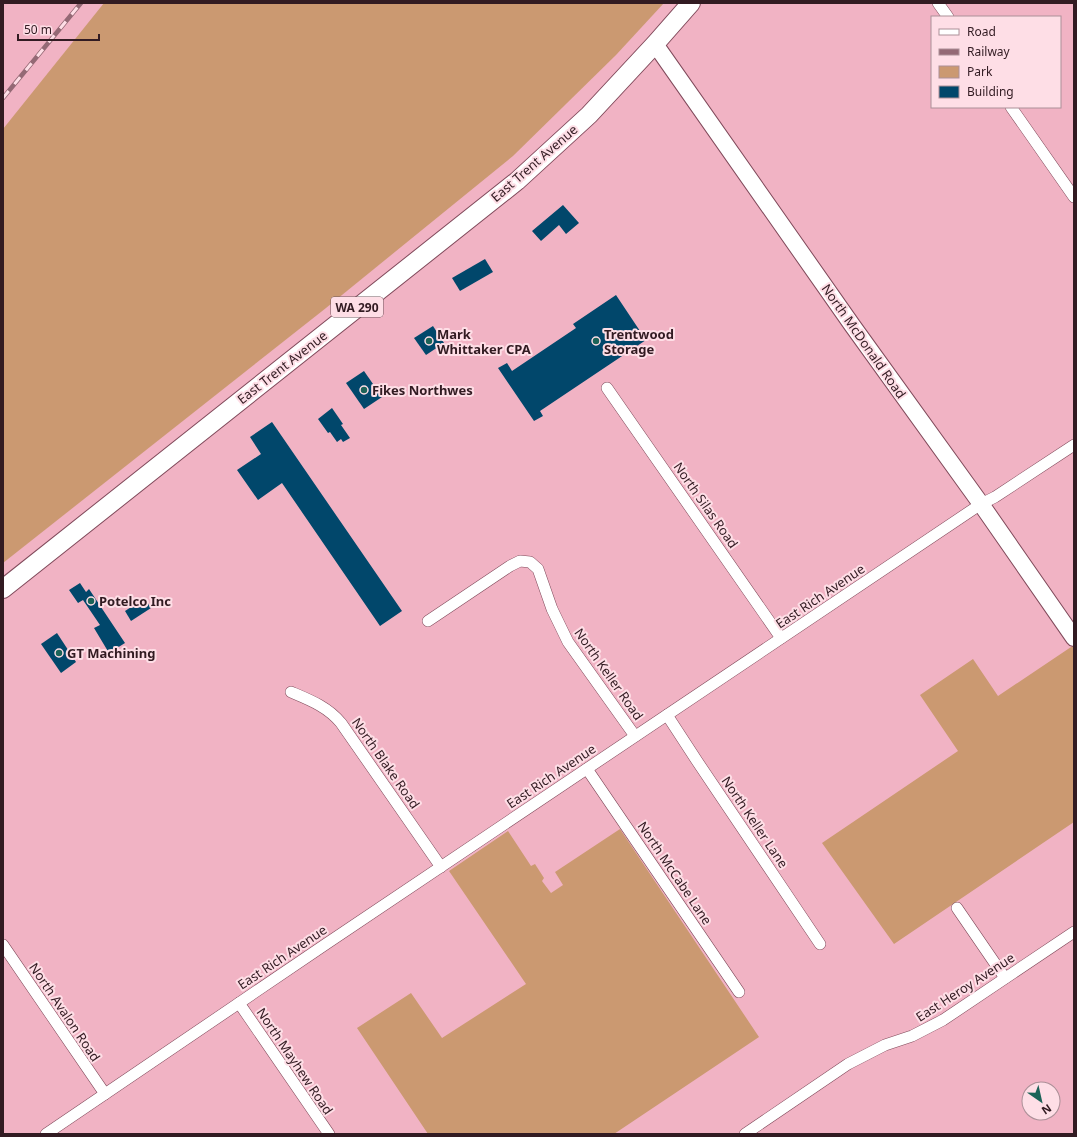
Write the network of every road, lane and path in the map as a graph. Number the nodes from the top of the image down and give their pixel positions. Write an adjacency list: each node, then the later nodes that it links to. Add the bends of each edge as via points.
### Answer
1 (691, 3): 4 (main road, East Trent Avenue / WA 290)
2 (938, 3): 3 (street)
3 (947, 16)
4 (655, 44): 9 (street, North McDonald Road); 10 (main road, East Trent Avenue / WA 290, via 589,115 517,181)
5 (1012, 108): 6 (street)
6 (1074, 197)
7 (607, 388): 12 (street, North Silas Road)
8 (1074, 445): 9 (street, East Rich Avenue)
9 (981, 504): 12 (street, East Rich Avenue); 13 (street, North McDonald Road)
10 (3, 589)
11 (428, 621): 16 (street, North Keller Road, via 510,566 520,561 530,562 538,569 552,609 568,642)
12 (781, 638): 15 (street, East Rich Avenue)
13 (1074, 638)
14 (291, 692): 18 (street, North Blake Road, via 323,707 341,722)
15 (667, 715): 16 (street, East Rich Avenue); 21 (street, North Keller Lane)
16 (635, 736): 17 (street, East Rich Avenue)
17 (587, 769): 18 (street, East Rich Avenue); 25 (street, North McCabe Lane)
18 (441, 867): 26 (street, East Rich Avenue)
19 (957, 908): 24 (street)
20 (1074, 932): 24 (street, East Heroy Avenue)
21 (820, 944)
22 (3, 945): 23 (street, North Avalon Road)
23 (7, 959): 27 (street, North Avalon Road)
24 (1005, 978): 30 (street, East Heroy Avenue, via 943,1020 848,1064)
25 (739, 992)
26 (239, 1003): 27 (street, East Rich Avenue); 29 (street, North Mayhew Road)
27 (105, 1094): 28 (street, East Rich Avenue)
28 (46, 1134)
29 (329, 1134)
30 (745, 1134)

